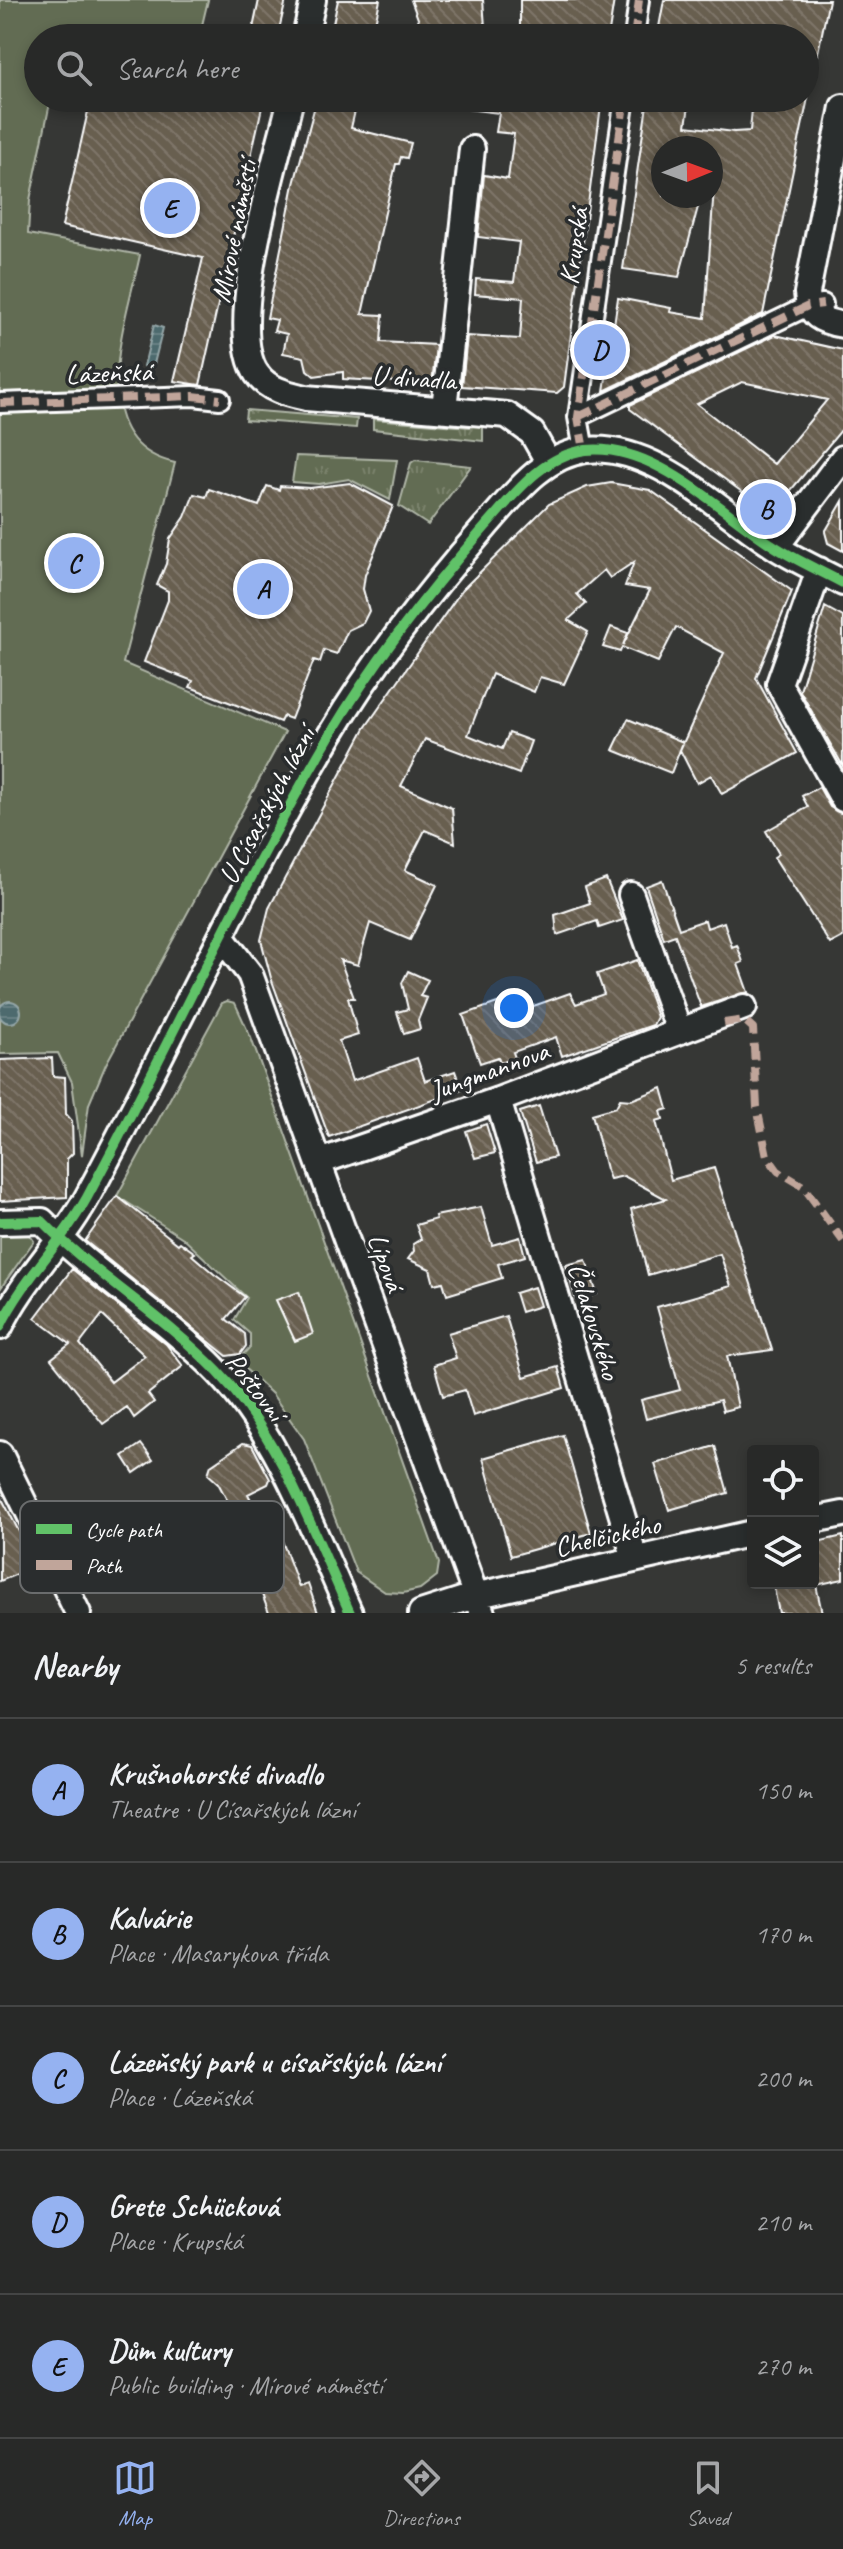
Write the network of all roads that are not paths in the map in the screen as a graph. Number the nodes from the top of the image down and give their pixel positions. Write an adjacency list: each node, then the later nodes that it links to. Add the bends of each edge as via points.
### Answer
1 (313, 0): 3 (street)
2 (639, 0): 4 (street)
3 (308, 24)
4 (636, 24)
5 (843, 107): 9 (street, via 808,282)
6 (288, 112): 11 (street, Mírové náměstí, via 249,279 244,334)
7 (623, 112): 15 (street, Krupská)
8 (472, 149): 14 (street)
9 (816, 305): 10 (street, via 816,317); 15 (street)
10 (843, 325)
11 (257, 375): 14 (street, U divadla, via 285,394 306,398)
12 (220, 399): 13 (street, Lázeňská)
13 (0, 403)
14 (444, 409): 18 (street, U divadla, via 507,415 532,433)
15 (578, 417): 16 (street, Krupská)
16 (584, 450): 18 (street, U Císařských lázní); 19 (street, via 621,451 660,467)
17 (843, 458): 19 (street)
18 (549, 463): 24 (street, U Císařských lázní, via 454,563 378,662 330,735)
19 (776, 547): 20 (street)
20 (819, 570): 21 (street); 22 (street, via 779,684)
21 (843, 583)
22 (843, 799)
23 (631, 895): 26 (street)
24 (222, 938): 28 (street, Lípová, via 250,974); 30 (street, U Císařských lázní, via 89,1195)
25 (744, 1007): 26 (street, Jungmannova)
26 (679, 1031): 27 (street, Jungmannova)
27 (498, 1100): 28 (street, Jungmannova); 37 (street, Čelakovského)
28 (319, 1162): 39 (street, Lípová)
29 (0, 1222): 30 (street, Poštovní, via 42,1221)
30 (59, 1239): 31 (street, U Císařských lázní); 41 (street, Poštovní, via 151,1311 246,1404)
31 (0, 1327)
32 (0, 1454): 33 (street)
33 (23, 1501)
34 (843, 1514): 35 (street)
35 (819, 1519)
36 (747, 1534): 37 (street, Chelčického)
37 (635, 1559): 39 (street, Chelčického)
38 (68, 1593): 40 (street)
39 (478, 1605): 42 (street)
40 (78, 1613)
41 (350, 1613)
42 (421, 1613)

